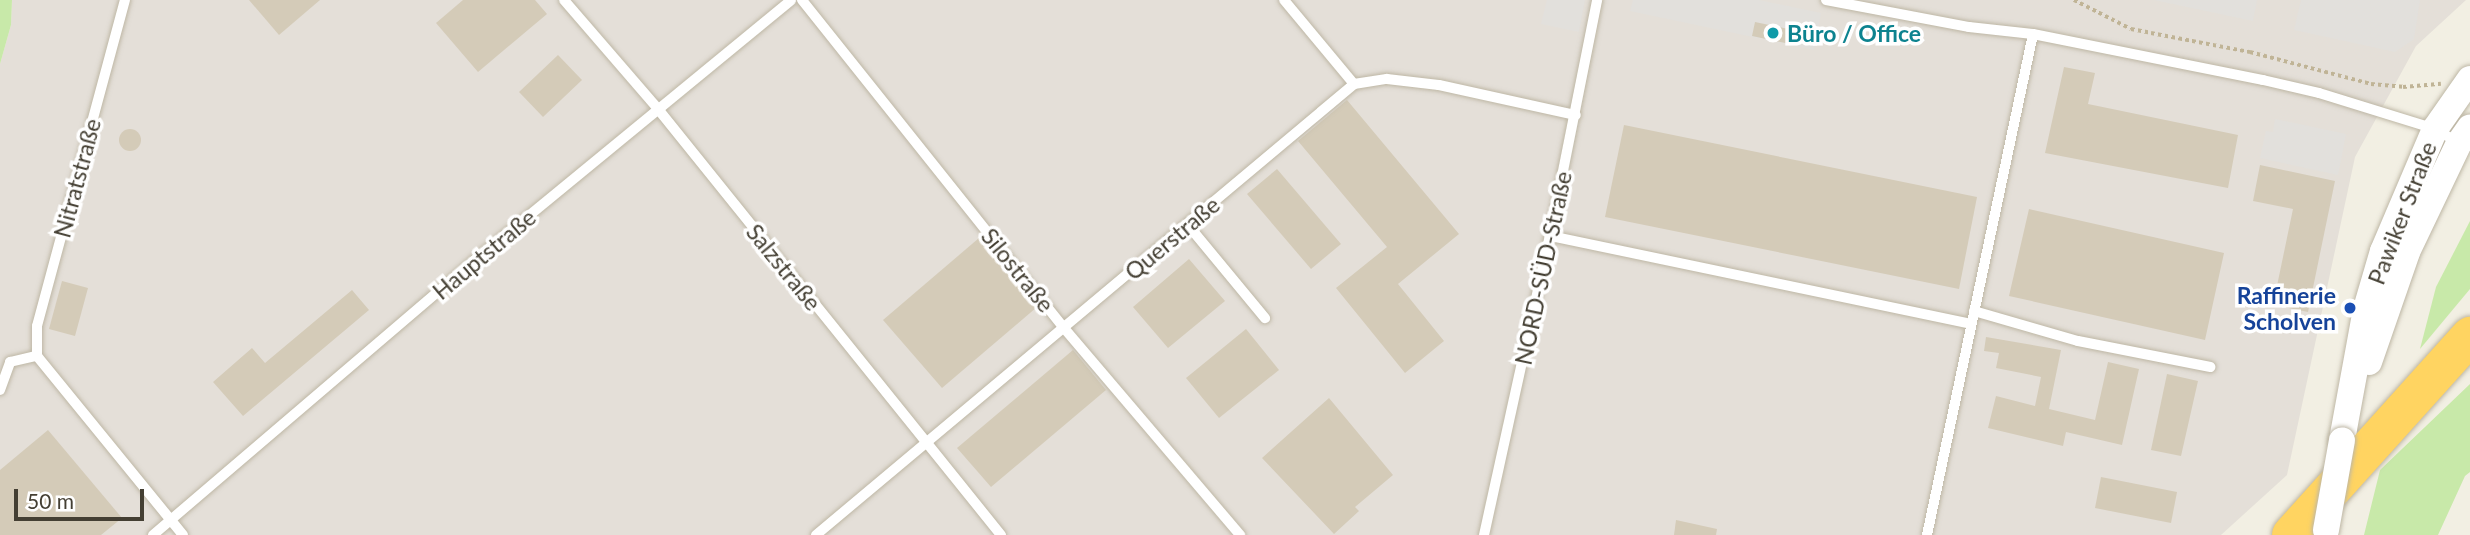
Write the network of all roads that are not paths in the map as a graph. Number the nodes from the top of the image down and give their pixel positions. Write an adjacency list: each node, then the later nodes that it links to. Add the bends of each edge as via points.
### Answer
1 (125, 0): 22 (lane, Nitratstraße, via 37,326)
2 (564, 0): 11 (lane, Salzstraße)
3 (791, 0): 11 (lane, Hauptstraße)
4 (802, 0): 20 (lane, Silostraße)
5 (1284, 0): 10 (lane)
6 (1597, 0): 12 (lane, NORD-SÜD-Straße)
7 (1826, 0): 8 (lane)
8 (2033, 34): 13 (lane, via 2319,93); 17 (lane)
9 (2469, 81): 13 (street, Pawiker Straße)
10 (1354, 84): 12 (lane, via 1387,79 1439,85); 15 (lane, Querstraße)
11 (658, 109): 26 (lane, Salzstraße); 27 (lane, Hauptstraße)
12 (1576, 115): 16 (lane, NORD-SÜD-Straße)
13 (2435, 129): 14 (lane); 25 (street, Pawiker Straße, via 2383,251 2366,309)
14 (2464, 135): 25 (street, Pawiker Straße, via 2407,252)
15 (1188, 225): 18 (lane); 20 (lane, Querstraße)
16 (1550, 236): 19 (lane); 34 (lane, NORD-SÜD-Straße)
17 (1974, 311): 19 (lane); 23 (lane, via 2078,341)
18 (1265, 318)
19 (1971, 324): 35 (lane)
20 (1064, 328): 26 (lane, Querstraße); 33 (lane, Silostraße)
21 (2470, 336): 28 (highway)
22 (37, 356): 24 (lane, via 10,362); 27 (lane)
23 (2210, 367)
24 (0, 390)
25 (2342, 440): 28 (street, Pawiker Straße, bridge)
26 (926, 444): 31 (lane, Querstraße); 32 (lane, Salzstraße)
27 (175, 515): 29 (lane, Hauptstraße); 30 (lane)
28 (2314, 533)
29 (153, 535)
30 (182, 535)
31 (816, 535)
32 (1001, 535)
33 (1240, 535)
34 (1484, 535)
35 (1927, 535)

